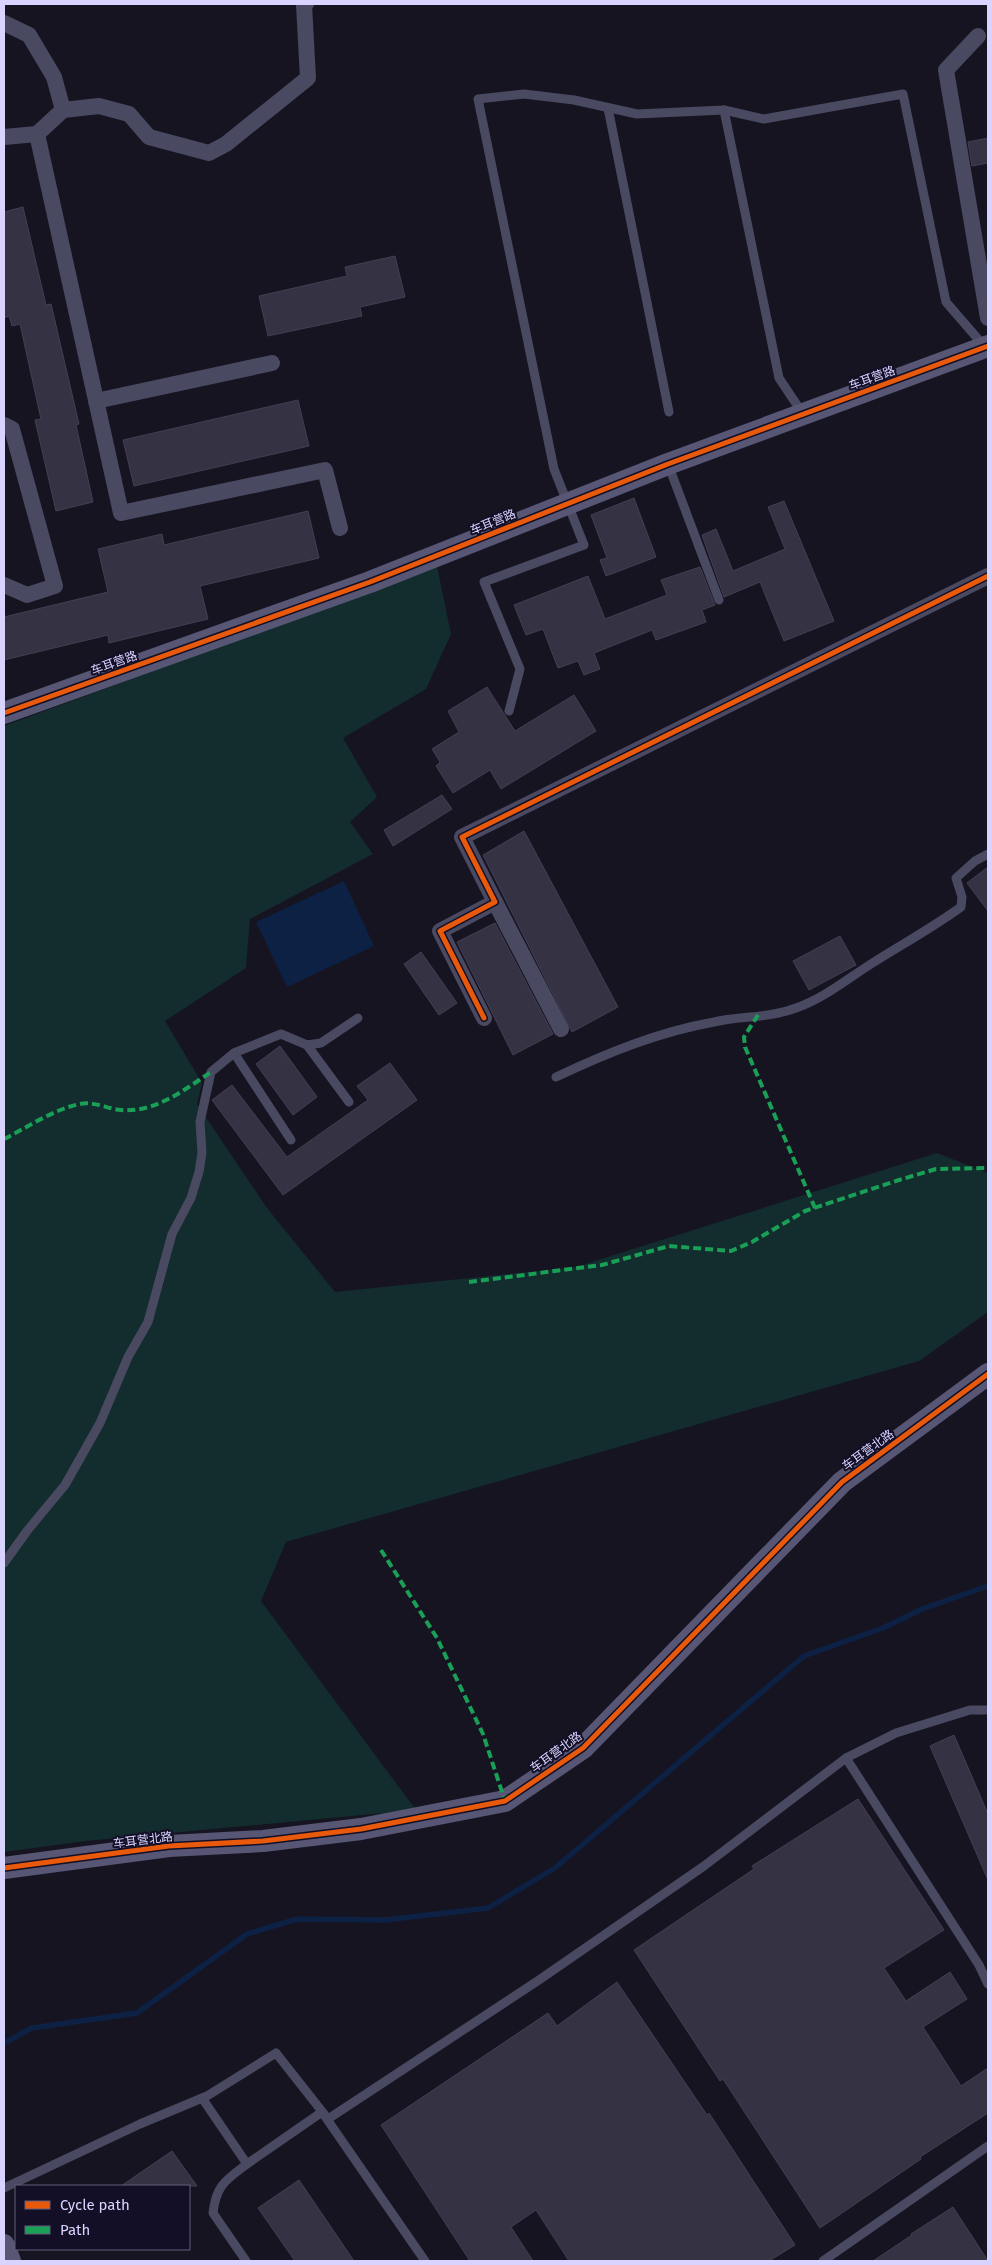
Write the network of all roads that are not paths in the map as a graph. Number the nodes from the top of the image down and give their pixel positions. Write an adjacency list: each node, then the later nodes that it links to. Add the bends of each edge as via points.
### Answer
1 (306, 4): 5 (street, via 308,78 226,144 209,153 149,137 129,114 98,106)
2 (4, 23): 5 (street, via 29,35 54,77)
3 (978, 36): 9 (street, via 946,70)
4 (608, 108): 6 (lane, via 637,114); 13 (lane); 17 (lane, via 524,94 478,99 554,469)
5 (64, 110): 7 (street)
6 (724, 110): 10 (lane, via 764,119 902,94 946,302); 14 (lane, via 779,378)
7 (37, 134): 8 (street); 12 (street)
8 (4, 137)
9 (988, 318)
10 (987, 347): 14 (street, 车耳营路)
11 (272, 364): 12 (street)
12 (96, 401): 18 (street, via 121,513 325,470)
13 (669, 412)
14 (803, 414): 16 (street, 车耳营路)
15 (4, 425): 20 (street, via 12,429 55,586 27,595)
16 (668, 464): 17 (street, 车耳营路); 21 (lane)
17 (567, 504): 22 (lane, via 584,545 484,582 520,669); 23 (street, 车耳营路, via 370,582)
18 (340, 528)
19 (988, 576): 25 (street, via 462,837)
20 (4, 584)
21 (719, 600)
22 (509, 711)
23 (4, 713)
24 (988, 854): 31 (lane, via 956,878 962,897 961,907 820,997 779,1012 714,1021 662,1034 603,1054)
25 (495, 902): 27 (street, via 440,931); 28 (street)
26 (358, 1018): 29 (lane, via 321,1043)
27 (484, 1018)
28 (561, 1028)
29 (307, 1045): 30 (lane, via 281,1034); 32 (lane)
30 (234, 1053): 33 (lane); 35 (lane, via 211,1072 200,1122 200,1172 172,1234 148,1322 128,1357 100,1423 65,1485)
31 (556, 1077)
32 (349, 1102)
33 (291, 1140)
34 (988, 1374): 38 (street, 车耳营北路, via 842,1482 583,1748 505,1801 361,1829 264,1841 169,1846)
35 (4, 1563)
36 (988, 1710): 37 (lane, via 970,1710 896,1733)
37 (846, 1758): 39 (lane); 41 (lane, via 704,1866 538,1980 328,2119)
38 (4, 1868)
39 (988, 1984)
40 (202, 2098): 41 (lane, via 276,2052); 43 (lane); 44 (lane)
41 (322, 2112): 43 (lane); 48 (lane)
42 (988, 2146): 49 (lane)
43 (247, 2164): 47 (lane, via 222,2183 213,2212)
44 (4, 2188)
45 (4, 2245): 46 (street)
46 (10, 2261)
47 (246, 2261)
48 (425, 2261)
49 (823, 2261)

